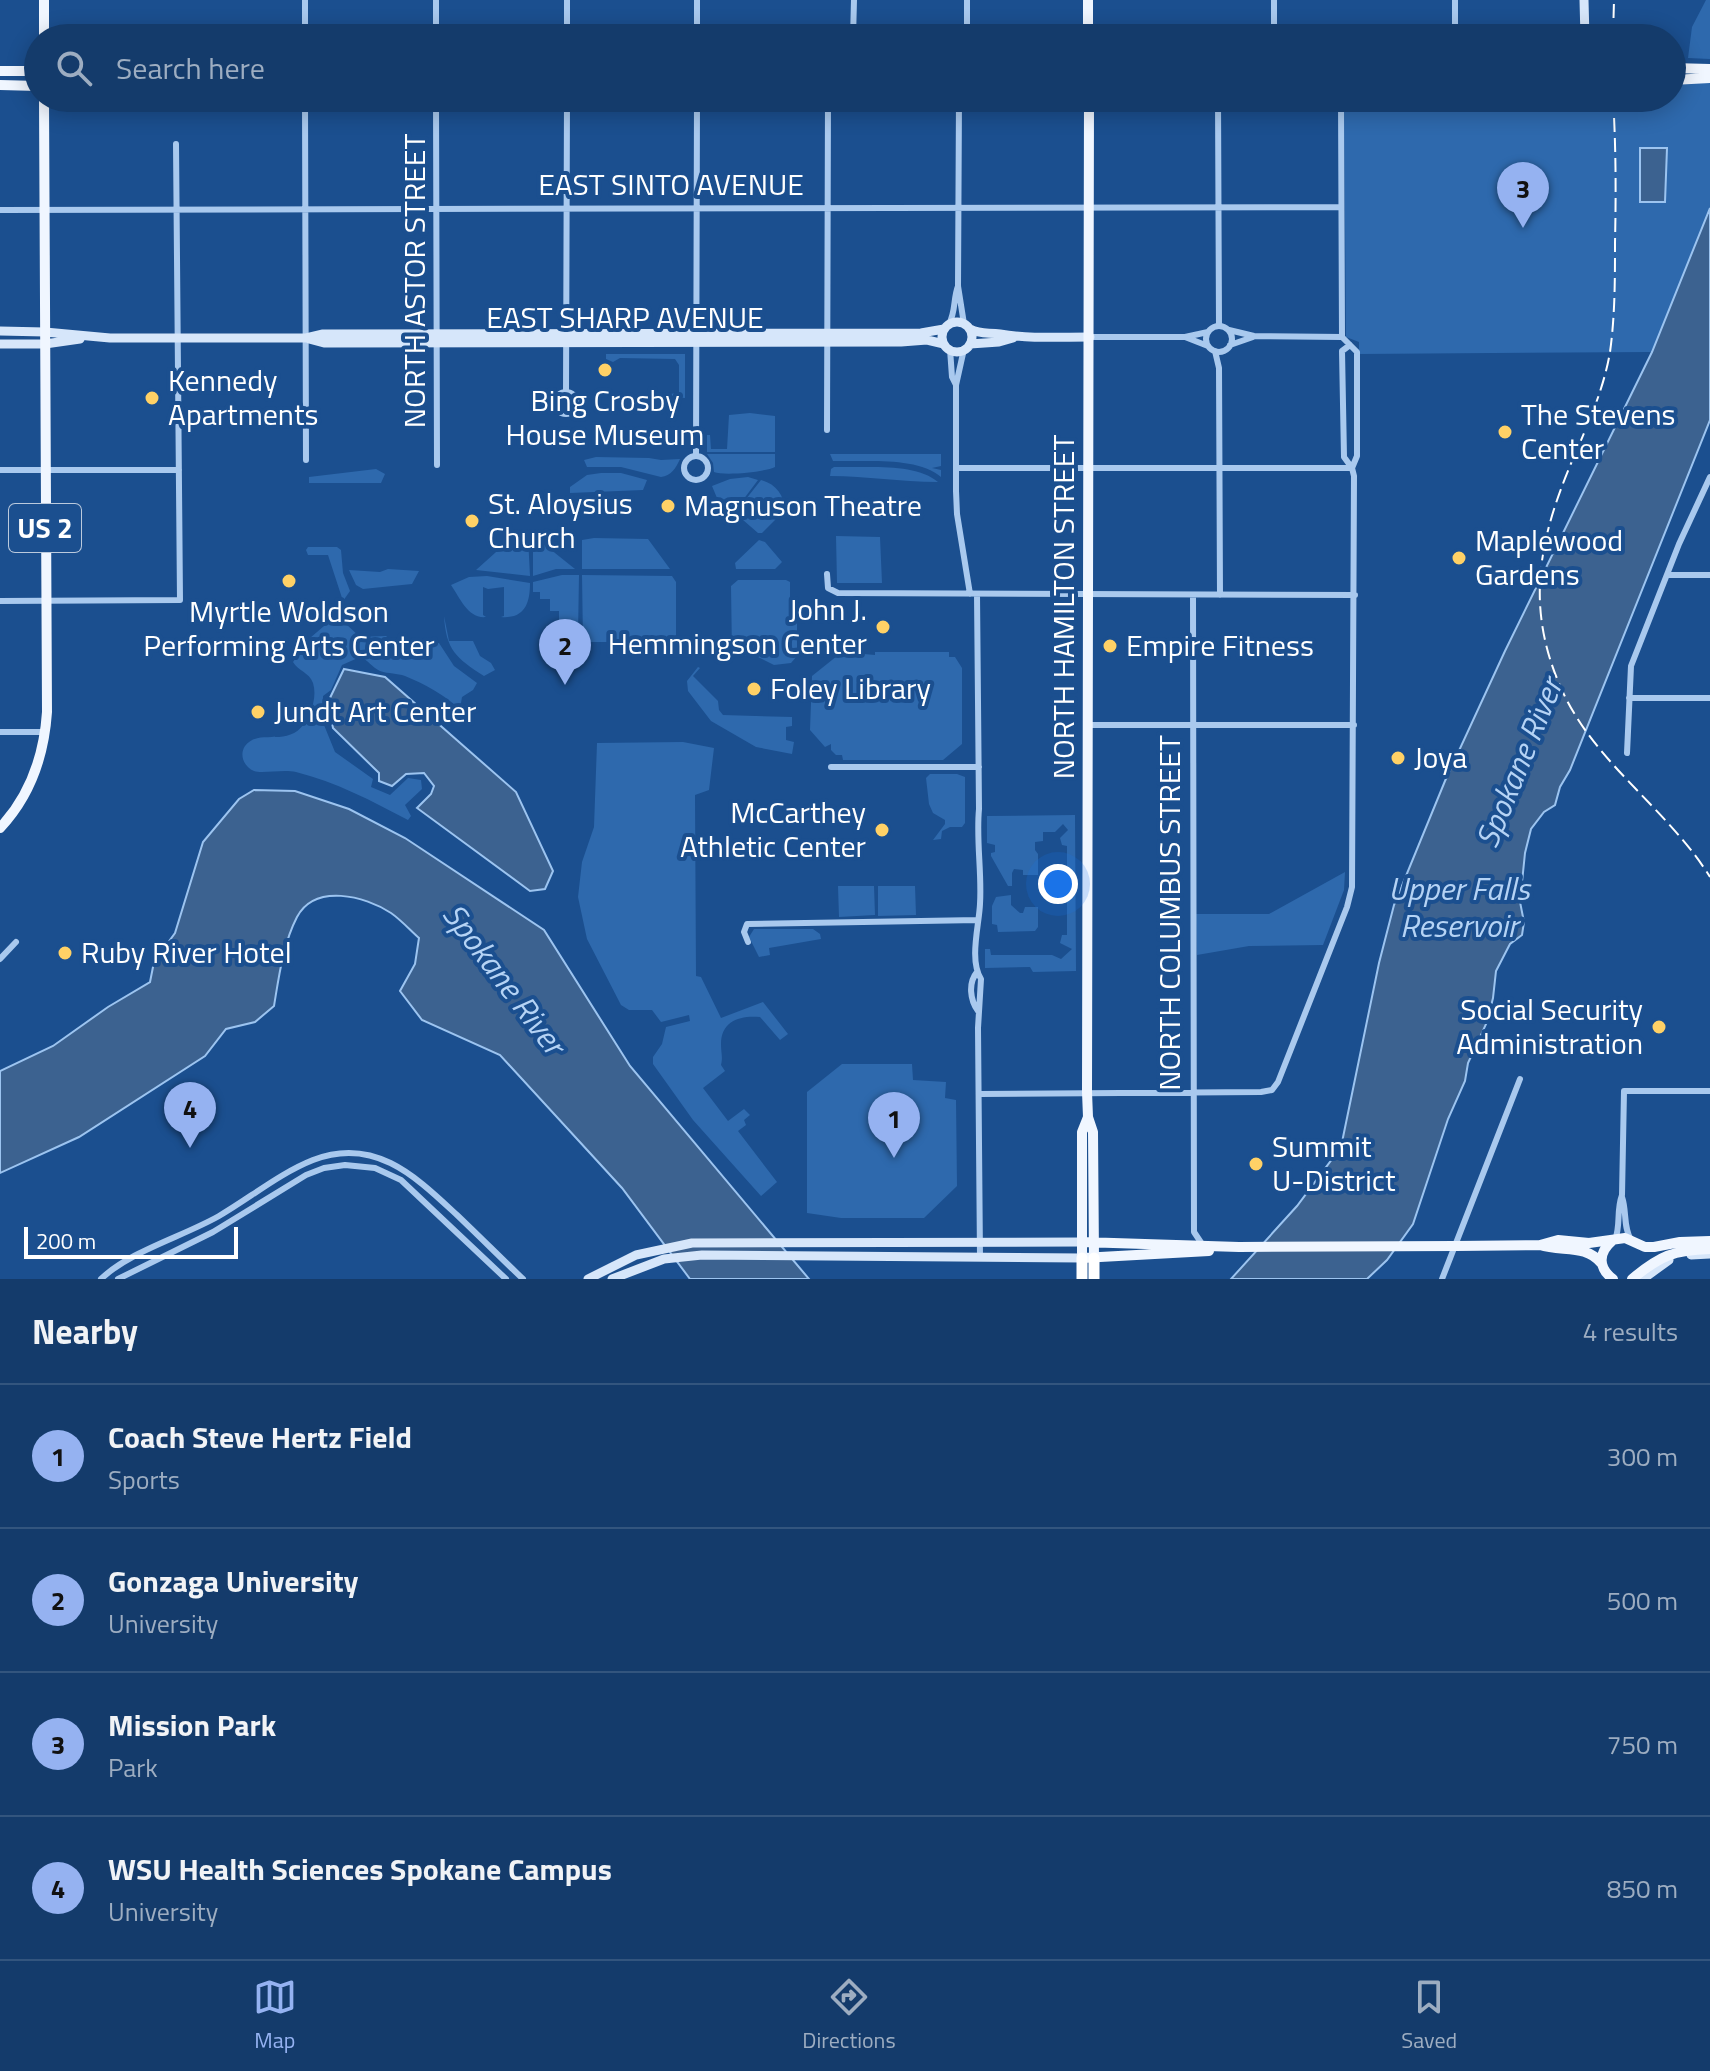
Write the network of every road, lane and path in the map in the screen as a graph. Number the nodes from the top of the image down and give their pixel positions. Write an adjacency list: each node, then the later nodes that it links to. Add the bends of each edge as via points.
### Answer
1 (44, 0): 12 (main road)
2 (305, 0): 13 (street)
3 (436, 0): 14 (street)
4 (567, 0): 15 (street)
5 (697, 0): 16 (street)
6 (854, 0): 17 (street)
7 (967, 0): 18 (street)
8 (1088, 0): 19 (main road)
9 (1274, 0): 20 (street)
10 (1455, 0): 21 (street)
11 (1584, 0): 22 (street)
12 (44, 24)
13 (305, 24)
14 (436, 24)
15 (567, 24)
16 (697, 24)
17 (853, 24)
18 (967, 24)
19 (1088, 24)
20 (1274, 24)
21 (1455, 24)
22 (1585, 24)
23 (1686, 68): 24 (main road)
24 (1710, 69)
25 (0, 71): 26 (main road)
26 (24, 71)
27 (1710, 78): 28 (main road)
28 (1686, 79)
29 (0, 85): 30 (main road)
30 (24, 86)
31 (44, 112): 53 (main road, US 2)
32 (305, 112): 47 (street)
33 (436, 112): 42 (street, NORTH ASTOR STREET)
34 (567, 112): 43 (street)
35 (697, 112): 44 (street)
36 (828, 112): 48 (street)
37 (959, 112): 45 (street)
38 (1089, 112): 49 (main road, NORTH HAMILTON STREET)
39 (1218, 112): 50 (street)
40 (1341, 112): 46 (street)
41 (176, 144): 51 (street)
42 (437, 207): 43 (street, EAST SINTO AVENUE); 47 (street, EAST SINTO AVENUE); 69 (street, NORTH ASTOR STREET)
43 (566, 207): 44 (street, EAST SINTO AVENUE); 70 (street)
44 (696, 207): 48 (street, EAST SINTO AVENUE); 71 (street)
45 (959, 207): 48 (street, EAST SINTO AVENUE); 49 (street, EAST SINTO AVENUE); 54 (street)
46 (1341, 207): 50 (street, EAST SINTO AVENUE); 65 (street)
47 (306, 208): 51 (street, EAST SINTO AVENUE); 68 (street)
48 (827, 208): 62 (street)
49 (1089, 208): 50 (street, EAST SINTO AVENUE); 63 (main road, NORTH HAMILTON STREET)
50 (1218, 208): 56 (street)
51 (177, 209): 53 (street, EAST SINTO AVENUE); 67 (street)
52 (0, 210): 53 (street, EAST SINTO AVENUE)
53 (45, 210): 66 (main road, US 2)
54 (958, 286): 55 (street); 57 (street)
55 (967, 326): 57 (street, EAST SHARP AVENUE); 72 (street, via 981,334); 76 (street)
56 (1219, 326): 58 (street); 60 (street)
57 (947, 327): 62 (street, EAST SHARP AVENUE); 75 (street)
58 (1229, 330): 61 (street); 77 (street)
59 (0, 331): 66 (street, EAST SHARP AVENUE)
60 (1208, 332): 64 (street); 78 (street)
61 (1254, 336): 65 (street); 77 (street)
62 (827, 337): 71 (street, EAST SHARP AVENUE); 75 (street, EAST SHARP AVENUE, via 927,340); 82 (street)
63 (1090, 337): 64 (street); 72 (street); 90 (main road, NORTH HAMILTON STREET)
64 (1185, 337): 78 (street)
65 (1342, 337): 74 (street)
66 (45, 338): 67 (street, EAST SHARP AVENUE); 73 (street, EAST SHARP AVENUE); 89 (main road, US 2)
67 (178, 338): 68 (street, EAST SHARP AVENUE); 92 (street)
68 (306, 338): 69 (street, EAST SHARP AVENUE); 84 (street)
69 (437, 338): 70 (street, EAST SHARP AVENUE); 85 (street, NORTH ASTOR STREET)
70 (566, 338): 71 (street, EAST SHARP AVENUE); 81 (street)
71 (696, 338): 83 (street)
72 (1013, 338): 76 (street)
73 (0, 344)
74 (1350, 345): 88 (street, via 1357,352 1357,456); 88 (street, via 1342,351 1344,457)
75 (947, 347): 76 (street, EAST SHARP AVENUE); 80 (street)
76 (967, 347): 80 (street)
77 (1228, 348): 78 (street); 79 (street)
78 (1212, 349): 79 (street)
79 (1219, 368): 87 (street)
80 (956, 385): 86 (street)
81 (566, 392)
82 (827, 430)
83 (696, 456): 83 (street, via 708,469 695,481 687,477 684,466)
84 (306, 460)
85 (437, 465)
86 (956, 468): 90 (street); 97 (street, via 957,514)
87 (1219, 468): 88 (street); 90 (street); 100 (street)
88 (1352, 468): 101 (street)
89 (44, 469): 91 (street); 92 (street); 103 (main road, US 2)
90 (1089, 469): 98 (main road, NORTH HAMILTON STREET)
91 (0, 470)
92 (179, 470): 103 (street, via 180,600)
93 (1710, 477): 95 (street)
94 (827, 574): 97 (street, via 834,593)
95 (1668, 575): 96 (street); 104 (street, via 1633,660)
96 (1710, 575)
97 (974, 594): 98 (street); 113 (street)
98 (1088, 594): 99 (street); 106 (main road, NORTH HAMILTON STREET)
99 (1193, 595): 100 (street); 108 (street, NORTH COLUMBUS STREET)
100 (1220, 595): 101 (street)
101 (1355, 595): 107 (street)
102 (0, 601): 103 (street)
103 (45, 601): 110 (main road, US 2)
104 (1629, 698): 105 (street); 111 (street)
105 (1710, 698)
106 (1087, 725): 108 (street); 121 (main road, NORTH HAMILTON STREET)
107 (1354, 725): 108 (street); 122 (street, via 1352,887 1278,1082 1261,1092)
108 (1191, 726): 122 (street, NORTH COLUMBUS STREET)
109 (0, 732): 110 (street)
110 (46, 732): 114 (main road, US 2, via 33,777)
111 (1627, 753)
112 (831, 767): 113 (street)
113 (979, 767): 115 (street)
114 (0, 828)
115 (978, 920): 117 (street, via 747,924); 123 (street)
116 (16, 942): 118 (street)
117 (748, 942)
118 (0, 959)
119 (1520, 1079): 142 (street)
120 (1710, 1091): 126 (street, via 1624,1091)
121 (1087, 1092): 122 (street); 123 (street); 124 (main road, NORTH HAMILTON STREET)
122 (1193, 1092): 130 (street, NORTH COLUMBUS STREET)
123 (980, 1094): 136 (street)
124 (1088, 1117): 134 (main road, NORTH HAMILTON STREET, via 1082,1132); 135 (main road, NORTH HAMILTON STREET, via 1093,1132)
125 (432, 1192): 127 (street); 128 (street, via 389,1161 344,1154 306,1163); 137 (street)
126 (1622, 1195): 131 (street); 132 (street)
127 (424, 1200): 129 (street, via 386,1172 345,1165 306,1175); 146 (street)
128 (237, 1205): 129 (street); 140 (street)
129 (243, 1215): 145 (street)
130 (1194, 1232): 138 (street); 141 (street)
131 (1614, 1240): 132 (main road); 139 (main road); 149 (main road, via 1605,1247)
132 (1633, 1241): 133 (main road, via 1657,1247); 151 (main road, via 1644,1256)
133 (1710, 1241)
134 (1082, 1242): 135 (main road); 136 (street); 148 (main road, NORTH HAMILTON STREET)
135 (1094, 1242): 138 (main road); 148 (main road, NORTH HAMILTON STREET)
136 (981, 1243): 147 (street); 156 (street, via 692,1243 636,1255)
137 (488, 1245): 146 (street); 155 (street)
138 (1180, 1245): 141 (main road)
139 (1540, 1245): 142 (main road); 149 (main road, via 1588,1252)
140 (159, 1246): 145 (street); 150 (street, via 129,1258)
141 (1204, 1246): 143 (main road)
142 (1456, 1246): 143 (main road); 160 (street)
143 (1242, 1247): 148 (main road)
144 (1710, 1252): 151 (main road, via 1673,1252)
145 (164, 1256): 153 (street)
146 (483, 1257): 154 (street)
147 (980, 1258): 148 (street); 157 (street, via 702,1255 664,1259)
148 (1088, 1258): 158 (highway); 159 (highway)
149 (1607, 1274)
150 (109, 1276): 152 (street)
151 (1637, 1277)
152 (101, 1279)
153 (118, 1279)
154 (506, 1279)
155 (523, 1279)
156 (588, 1279)
157 (612, 1279)
158 (1082, 1279)
159 (1094, 1279)
160 (1442, 1279)

